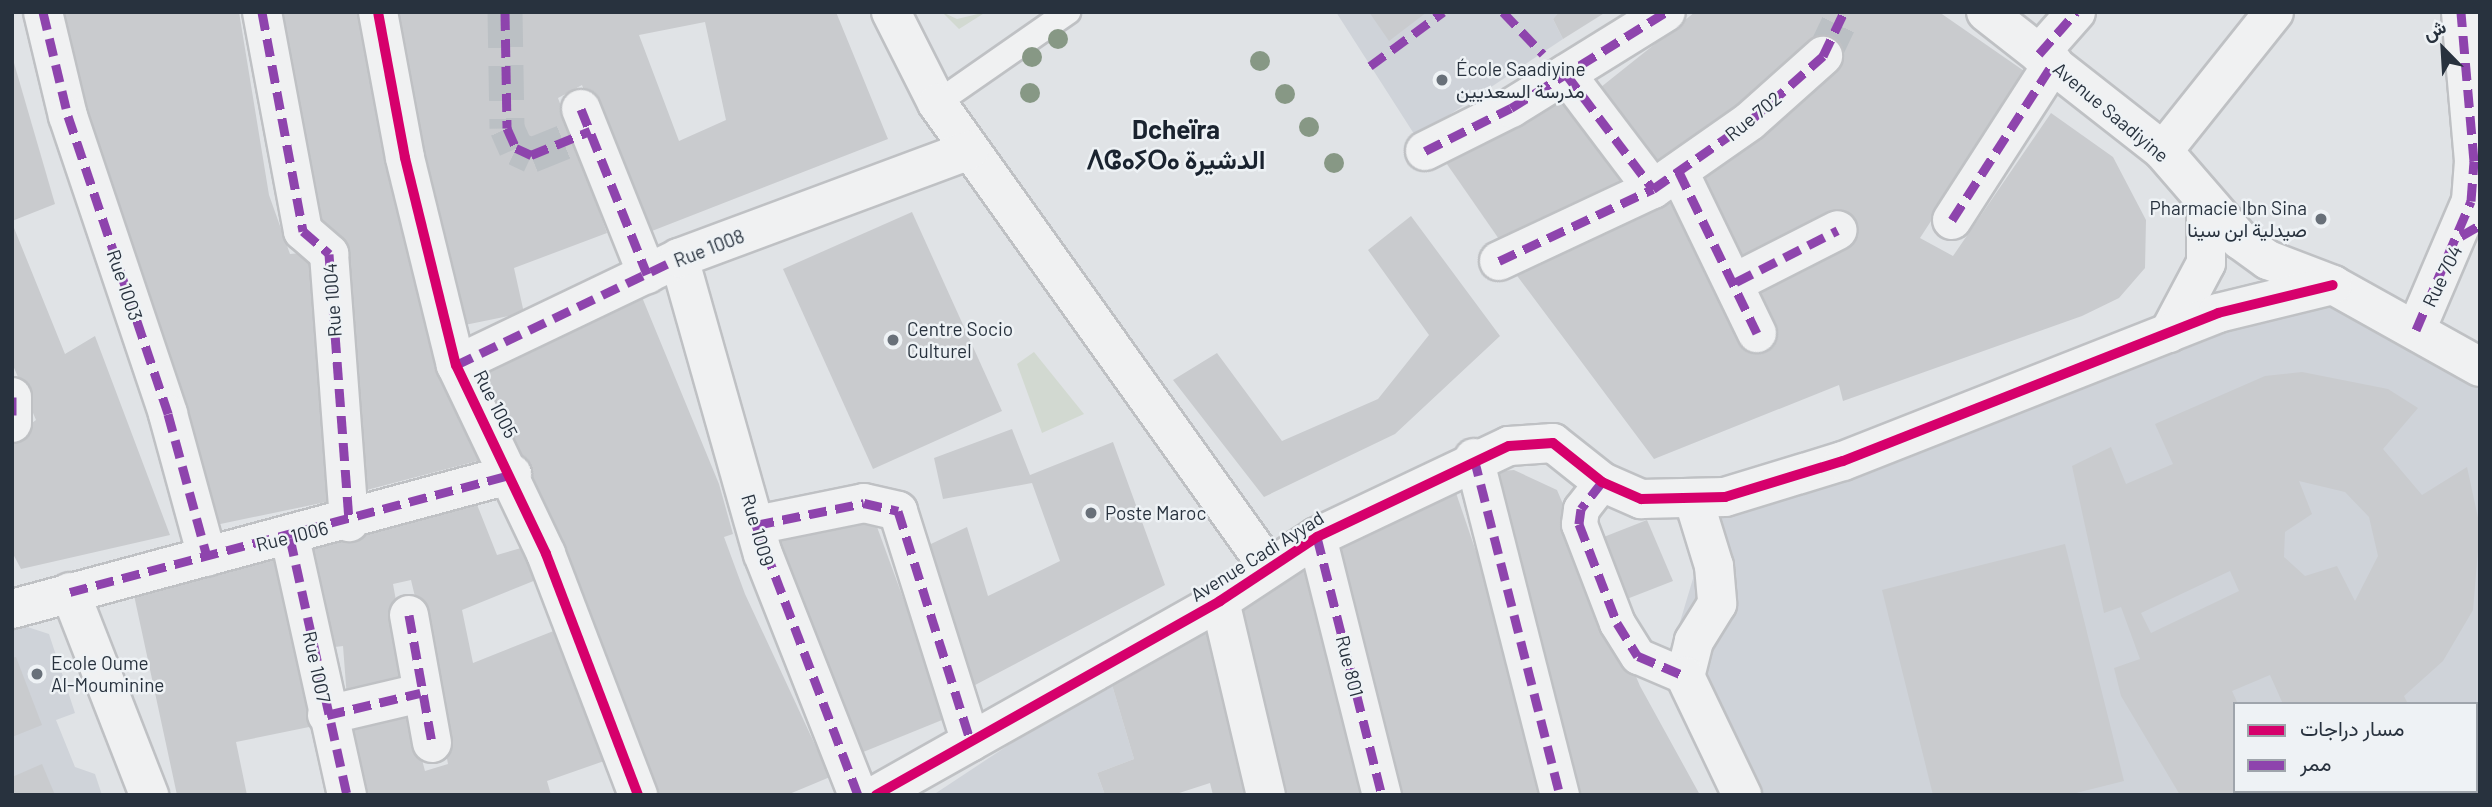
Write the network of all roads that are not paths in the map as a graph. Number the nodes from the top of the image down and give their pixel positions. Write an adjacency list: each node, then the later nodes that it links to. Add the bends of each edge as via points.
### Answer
1 (43, 12): 43 (street, Rue 1003, via 68,116 168,414)
2 (262, 12): 39 (street, Rue 1004, via 303,231 329,254)
3 (378, 12): 31 (street, Rue 1005, via 405,158)
4 (891, 12): 14 (street)
5 (1068, 12): 14 (lane)
6 (1667, 12): 13 (street)
7 (1986, 12): 12 (street, Avenue Saadiyine)
8 (2076, 12): 12 (street)
9 (2274, 12): 18 (street)
10 (2461, 12): 23 (street, Rue 704, via 2474,161)
11 (1823, 56): 19 (street, Rue 702)
12 (2046, 59): 18 (street, Avenue Saadiyine); 21 (street)
13 (1566, 74): 17 (street); 19 (street)
14 (937, 103): 16 (street)
15 (581, 109): 25 (street, Rue 1009)
16 (970, 150): 25 (street, Rue 1008); 44 (street)
17 (1425, 151)
18 (2163, 151): 20 (street, Avenue Saadiyine)
19 (1666, 180): 24 (street, Rue 702); 26 (street)
20 (2206, 204): 27 (street, Avenue Saadiyine, via 2268,260); 30 (street, via 2206,263)
21 (1952, 220)
22 (1838, 230): 26 (street)
23 (2471, 231): 28 (street, Rue 704)
24 (1499, 261)
25 (663, 266): 31 (street, Rue 1008); 40 (street, Rue 1009)
26 (1736, 282): 29 (street)
27 (2333, 285): 28 (street, Avenue Saadiyine); 30 (street, via 2256,301)
28 (2416, 330): 32 (street, Avenue Saadiyine)
29 (1757, 333)
30 (2169, 333): 38 (street, via 1843,461 1753,492)
31 (456, 365): 36 (street, Rue 1005)
32 (2480, 367)
33 (12, 397): 34 (street)
34 (12, 423)
35 (1474, 458): 37 (street, Avenue Cadi Ayyad, via 1532,441 1553,443); 41 (street, Avenue Cadi Ayyad); 61 (street)
36 (512, 474): 39 (street, Rue 1006); 56 (street, Rue 1005)
37 (1602, 482): 38 (street, Avenue Cadi Ayyad); 49 (street, via 1581,509 1579,524 1617,623 1638,656)
38 (1680, 502): 49 (street, via 1714,566 1717,604 1694,641)
39 (349, 522): 42 (street, Rue 1006)
40 (756, 526): 52 (street, via 864,503 898,511); 57 (street, Rue 1009)
41 (1317, 537): 44 (street, Avenue Cadi Ayyad); 60 (street, Rue 801)
42 (290, 538): 43 (street, Rue 1006); 51 (street, Rue 1007)
43 (207, 557): 45 (street, Rue 1006)
44 (1269, 568): 46 (street, Avenue Cadi Ayyad)
45 (70, 592): 47 (street, Rue 1006); 54 (street)
46 (1220, 601): 52 (street, Avenue Cadi Ayyad); 59 (street)
47 (12, 609)
48 (409, 615): 50 (street)
49 (1685, 676): 62 (street)
50 (420, 693): 51 (street); 53 (street)
51 (327, 715): 55 (street, Rue 1007)
52 (971, 742): 58 (street, Avenue Cadi Ayyad)
53 (432, 743)
54 (149, 795)
55 (346, 795)
56 (638, 795)
57 (858, 795)
58 (876, 795)
59 (1265, 795)
60 (1382, 795)
61 (1560, 795)
62 (1742, 795)

